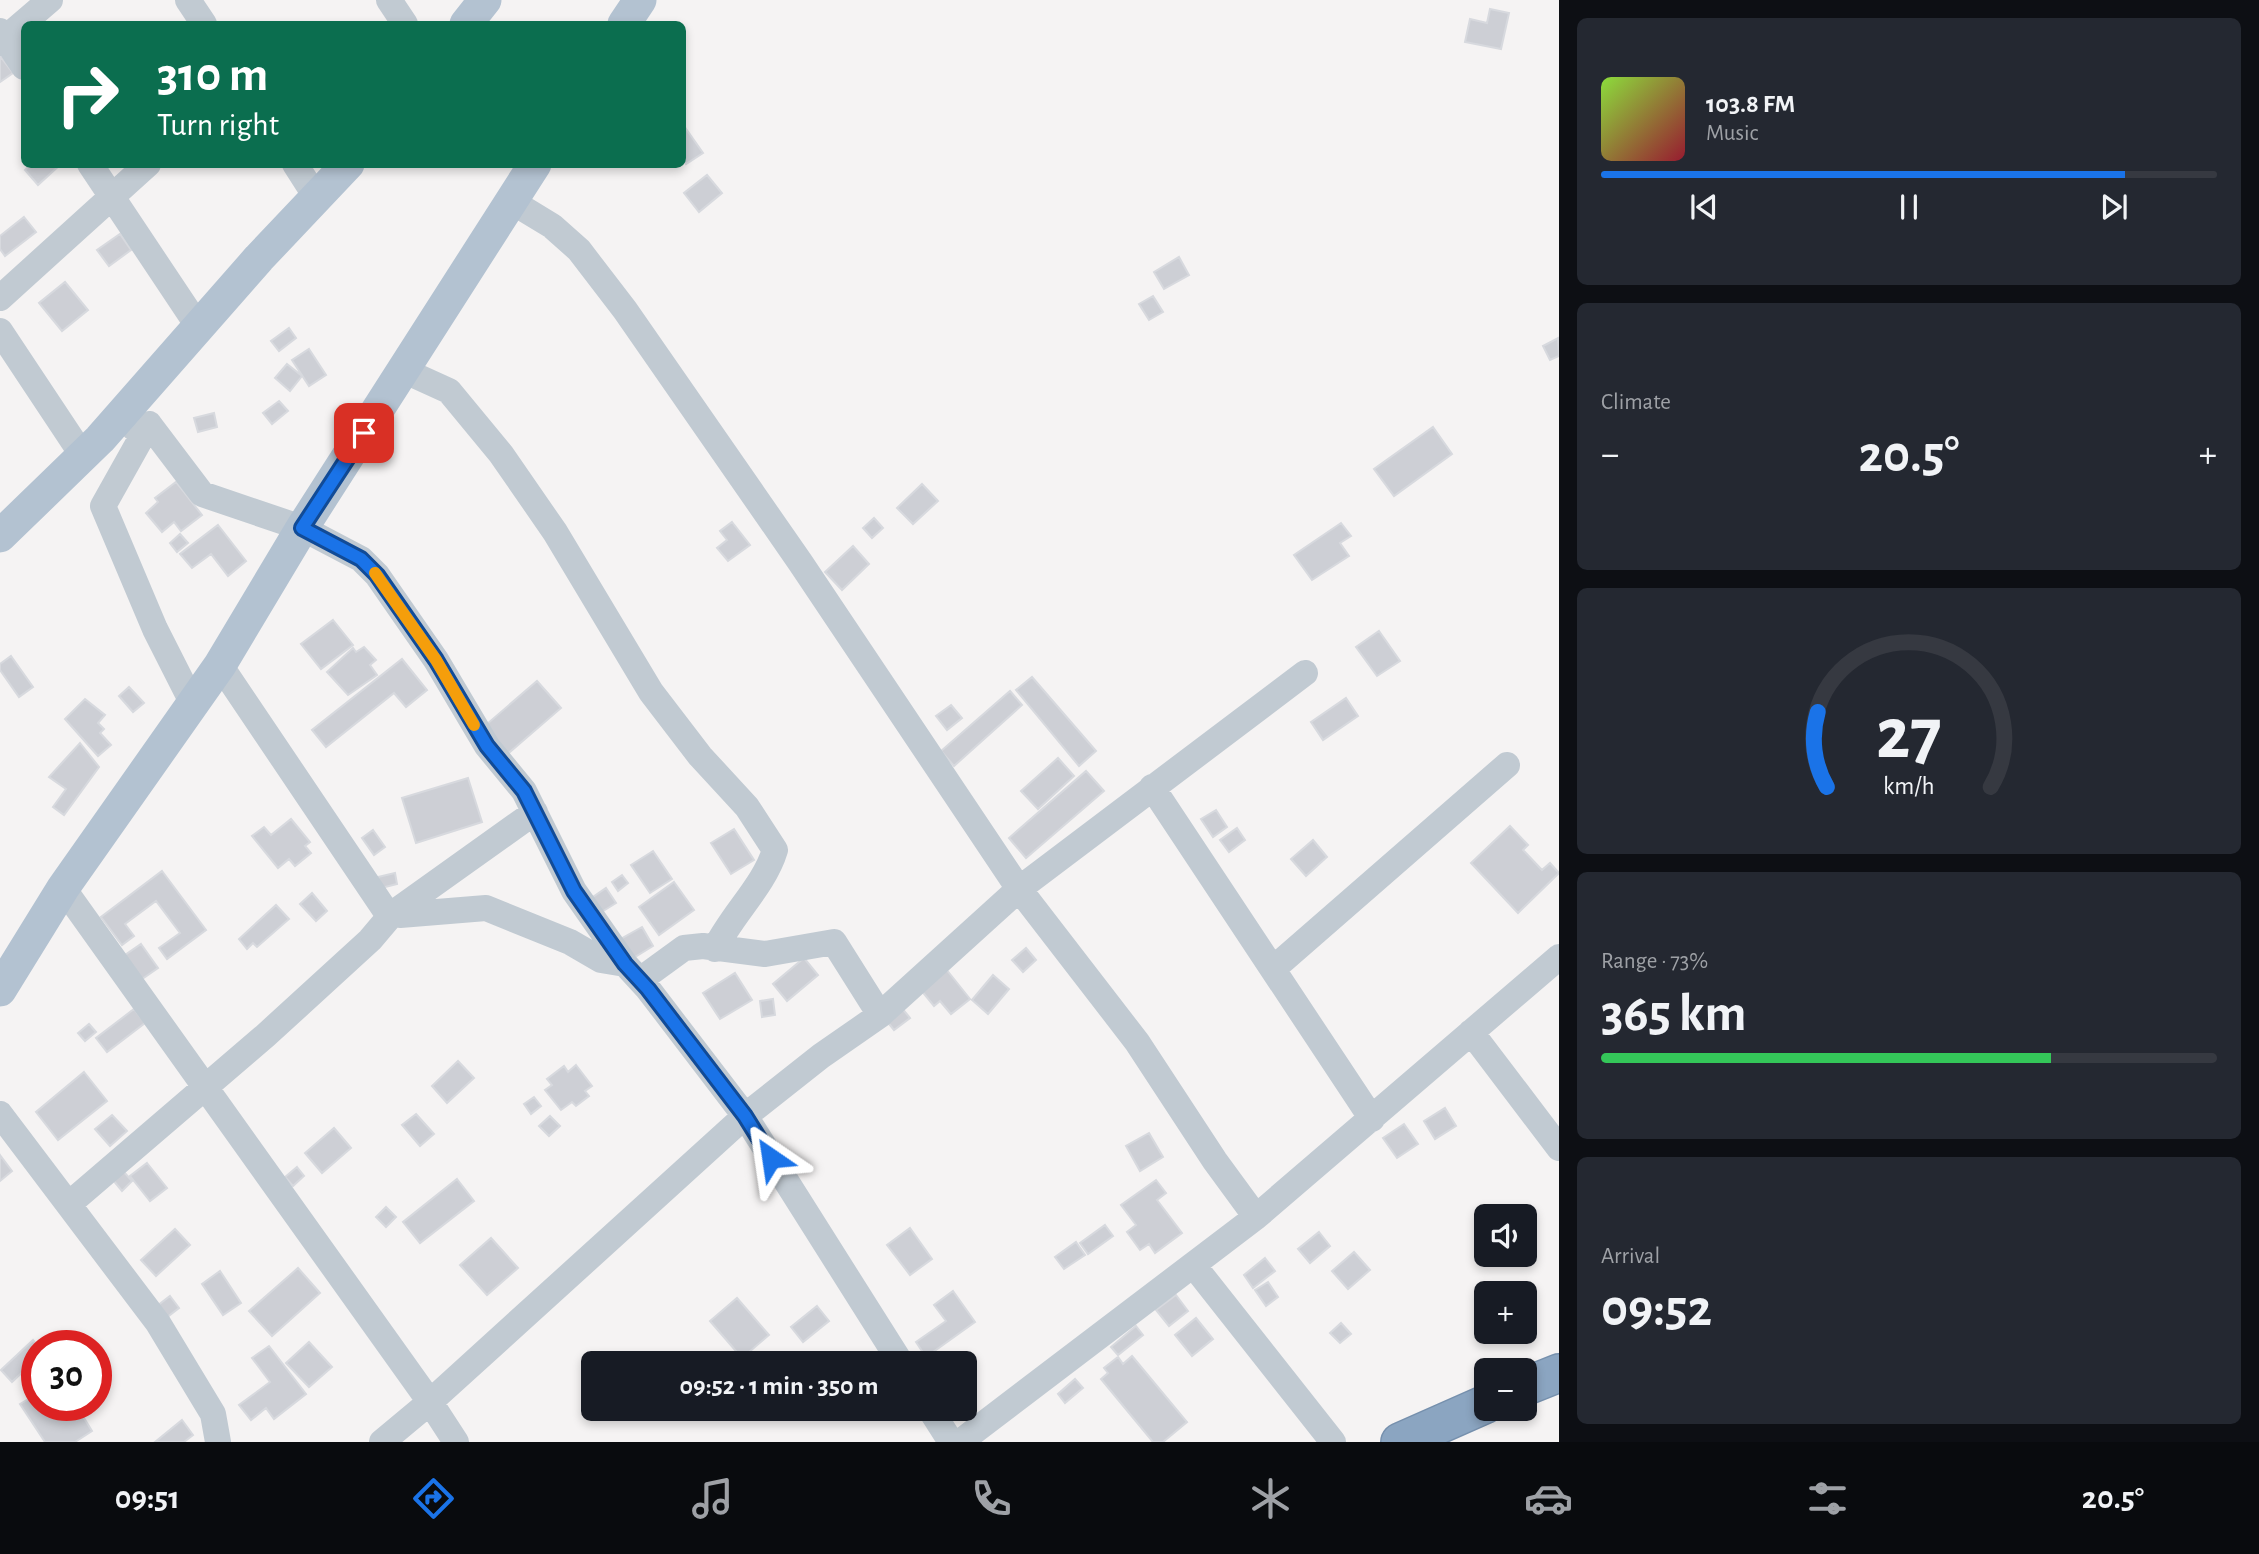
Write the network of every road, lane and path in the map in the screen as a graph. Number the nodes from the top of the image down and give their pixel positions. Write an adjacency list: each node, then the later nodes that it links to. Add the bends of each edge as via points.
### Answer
1 (50, 0): 6 (street)
2 (188, 0): 7 (street)
3 (389, 0): 8 (street)
4 (485, 0): 9 (main road)
5 (640, 0): 10 (main road)
6 (23, 21)
7 (202, 21)
8 (403, 21)
9 (468, 21)
10 (626, 21)
11 (21, 23): 12 (street)
12 (2, 38): 13 (street)
13 (21, 63)
14 (93, 168): 19 (street)
15 (144, 168): 19 (street)
16 (298, 168): 20 (street)
17 (345, 168): 20 (main road)
18 (532, 168): 21 (main road)
19 (112, 197): 22 (street); 23 (street)
20 (318, 200): 23 (main road)
21 (511, 201): 25 (main road); 37 (street, via 552,226 579,250 625,310)
22 (0, 298)
23 (198, 326): 27 (main road)
24 (0, 331): 27 (street)
25 (405, 371): 28 (main road); 39 (street, via 449,391 501,454 555,532 651,692 747,807 775,850 769,870)
26 (149, 424): 27 (street); 28 (street, via 202,495); 32 (street, via 103,506 155,629)
27 (92, 447): 29 (main road)
28 (302, 528): 30 (main road); 35 (street, via 361,559 377,575)
29 (0, 536)
30 (220, 665): 32 (main road); 38 (street, via 376,899)
31 (1305, 673): 34 (street)
32 (193, 704): 36 (main road)
33 (1507, 765): 41 (street)
34 (1152, 787): 37 (street); 41 (street)
35 (535, 812): 38 (street); 42 (street, via 574,891)
36 (63, 888): 43 (main road); 46 (street)
37 (1019, 889): 44 (street); 52 (street, via 1137,1042)
38 (392, 914): 42 (street, via 486,908); 46 (street, via 370,940)
39 (715, 949): 42 (street, via 684,948); 44 (street, via 765,954 834,942)
40 (1559, 957): 45 (street)
41 (1273, 969): 49 (street)
42 (632, 972): 48 (street)
43 (0, 990)
44 (880, 1015): 48 (street)
45 (1471, 1032): 49 (street); 50 (street)
46 (205, 1088): 51 (street); 57 (street)
47 (0, 1114): 51 (street)
48 (745, 1116): 54 (street); 57 (street)
49 (1372, 1119): 52 (street)
50 (1559, 1148)
51 (69, 1204): 60 (street, via 158,1322 213,1414)
52 (1256, 1217): 53 (street)
53 (1194, 1266): 64 (street); 65 (street)
54 (893, 1351)
55 (1559, 1373): 56 (highway)
56 (1537, 1382)
57 (430, 1402): 61 (street); 62 (street)
58 (1474, 1409): 66 (highway)
59 (938, 1421): 63 (street)
60 (218, 1442)
61 (382, 1442)
62 (456, 1442)
63 (951, 1442)
64 (960, 1442)
65 (1333, 1442)
66 (1402, 1442)

